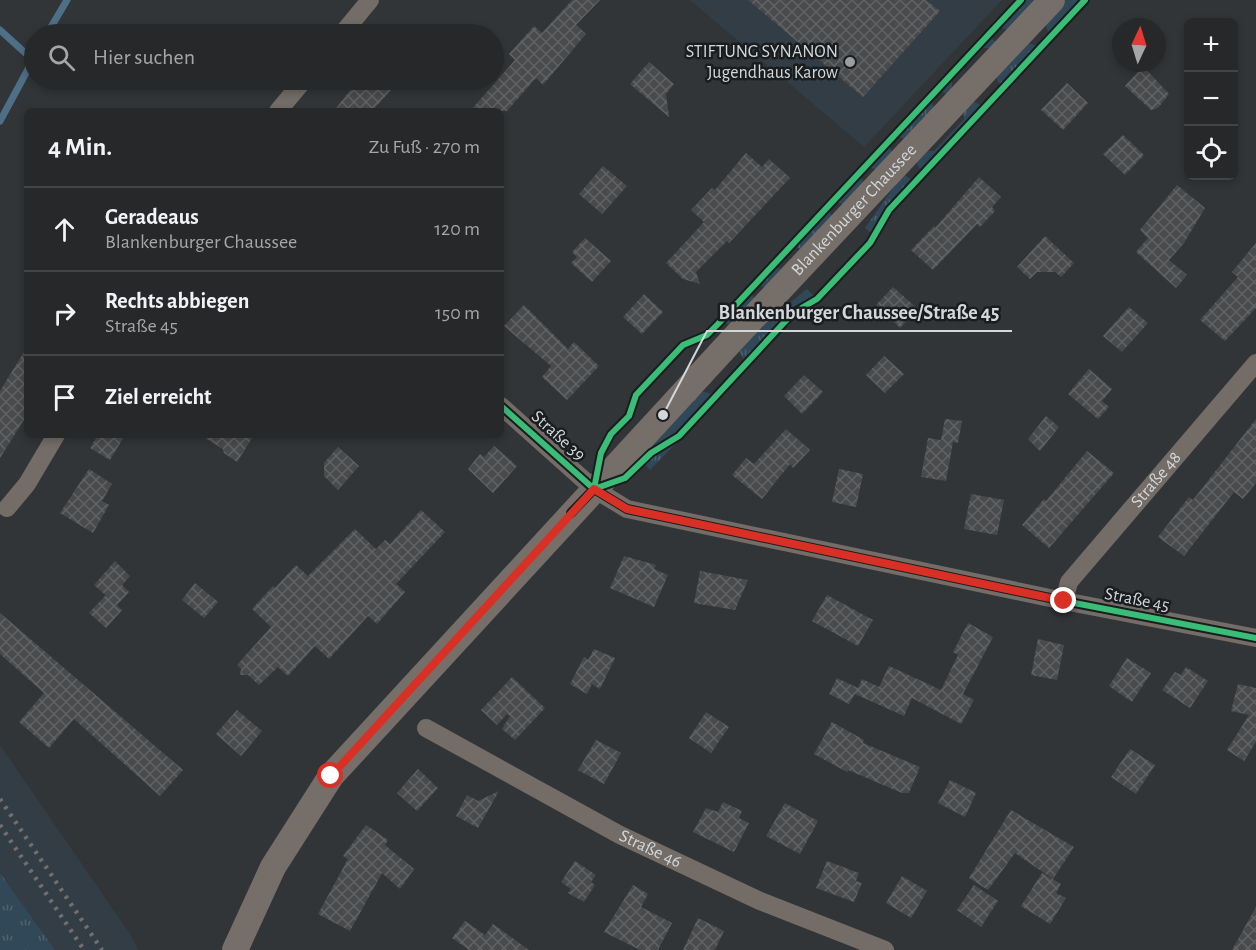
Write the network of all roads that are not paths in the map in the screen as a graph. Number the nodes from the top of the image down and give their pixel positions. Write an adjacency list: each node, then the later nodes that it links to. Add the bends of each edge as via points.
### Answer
1 (370, 0): 3 (street)
2 (1052, 0): 9 (main road, Blankenburger Chaussee)
3 (350, 24)
4 (296, 90): 5 (street)
5 (281, 108)
6 (1256, 363): 11 (street, Straße 48, via 1069,582)
7 (504, 409): 9 (street, Straße 39)
8 (54, 438): 10 (street, via 27,484)
9 (594, 489): 11 (street, Straße 45, via 627,509); 14 (main road, Blankenburger Chaussee, via 331,776 273,867)
10 (7, 508)
11 (1064, 601): 12 (street, Straße 45)
12 (1256, 638)
13 (426, 728): 15 (street, Straße 46, via 620,835 760,902)
14 (235, 950)
15 (885, 950)

